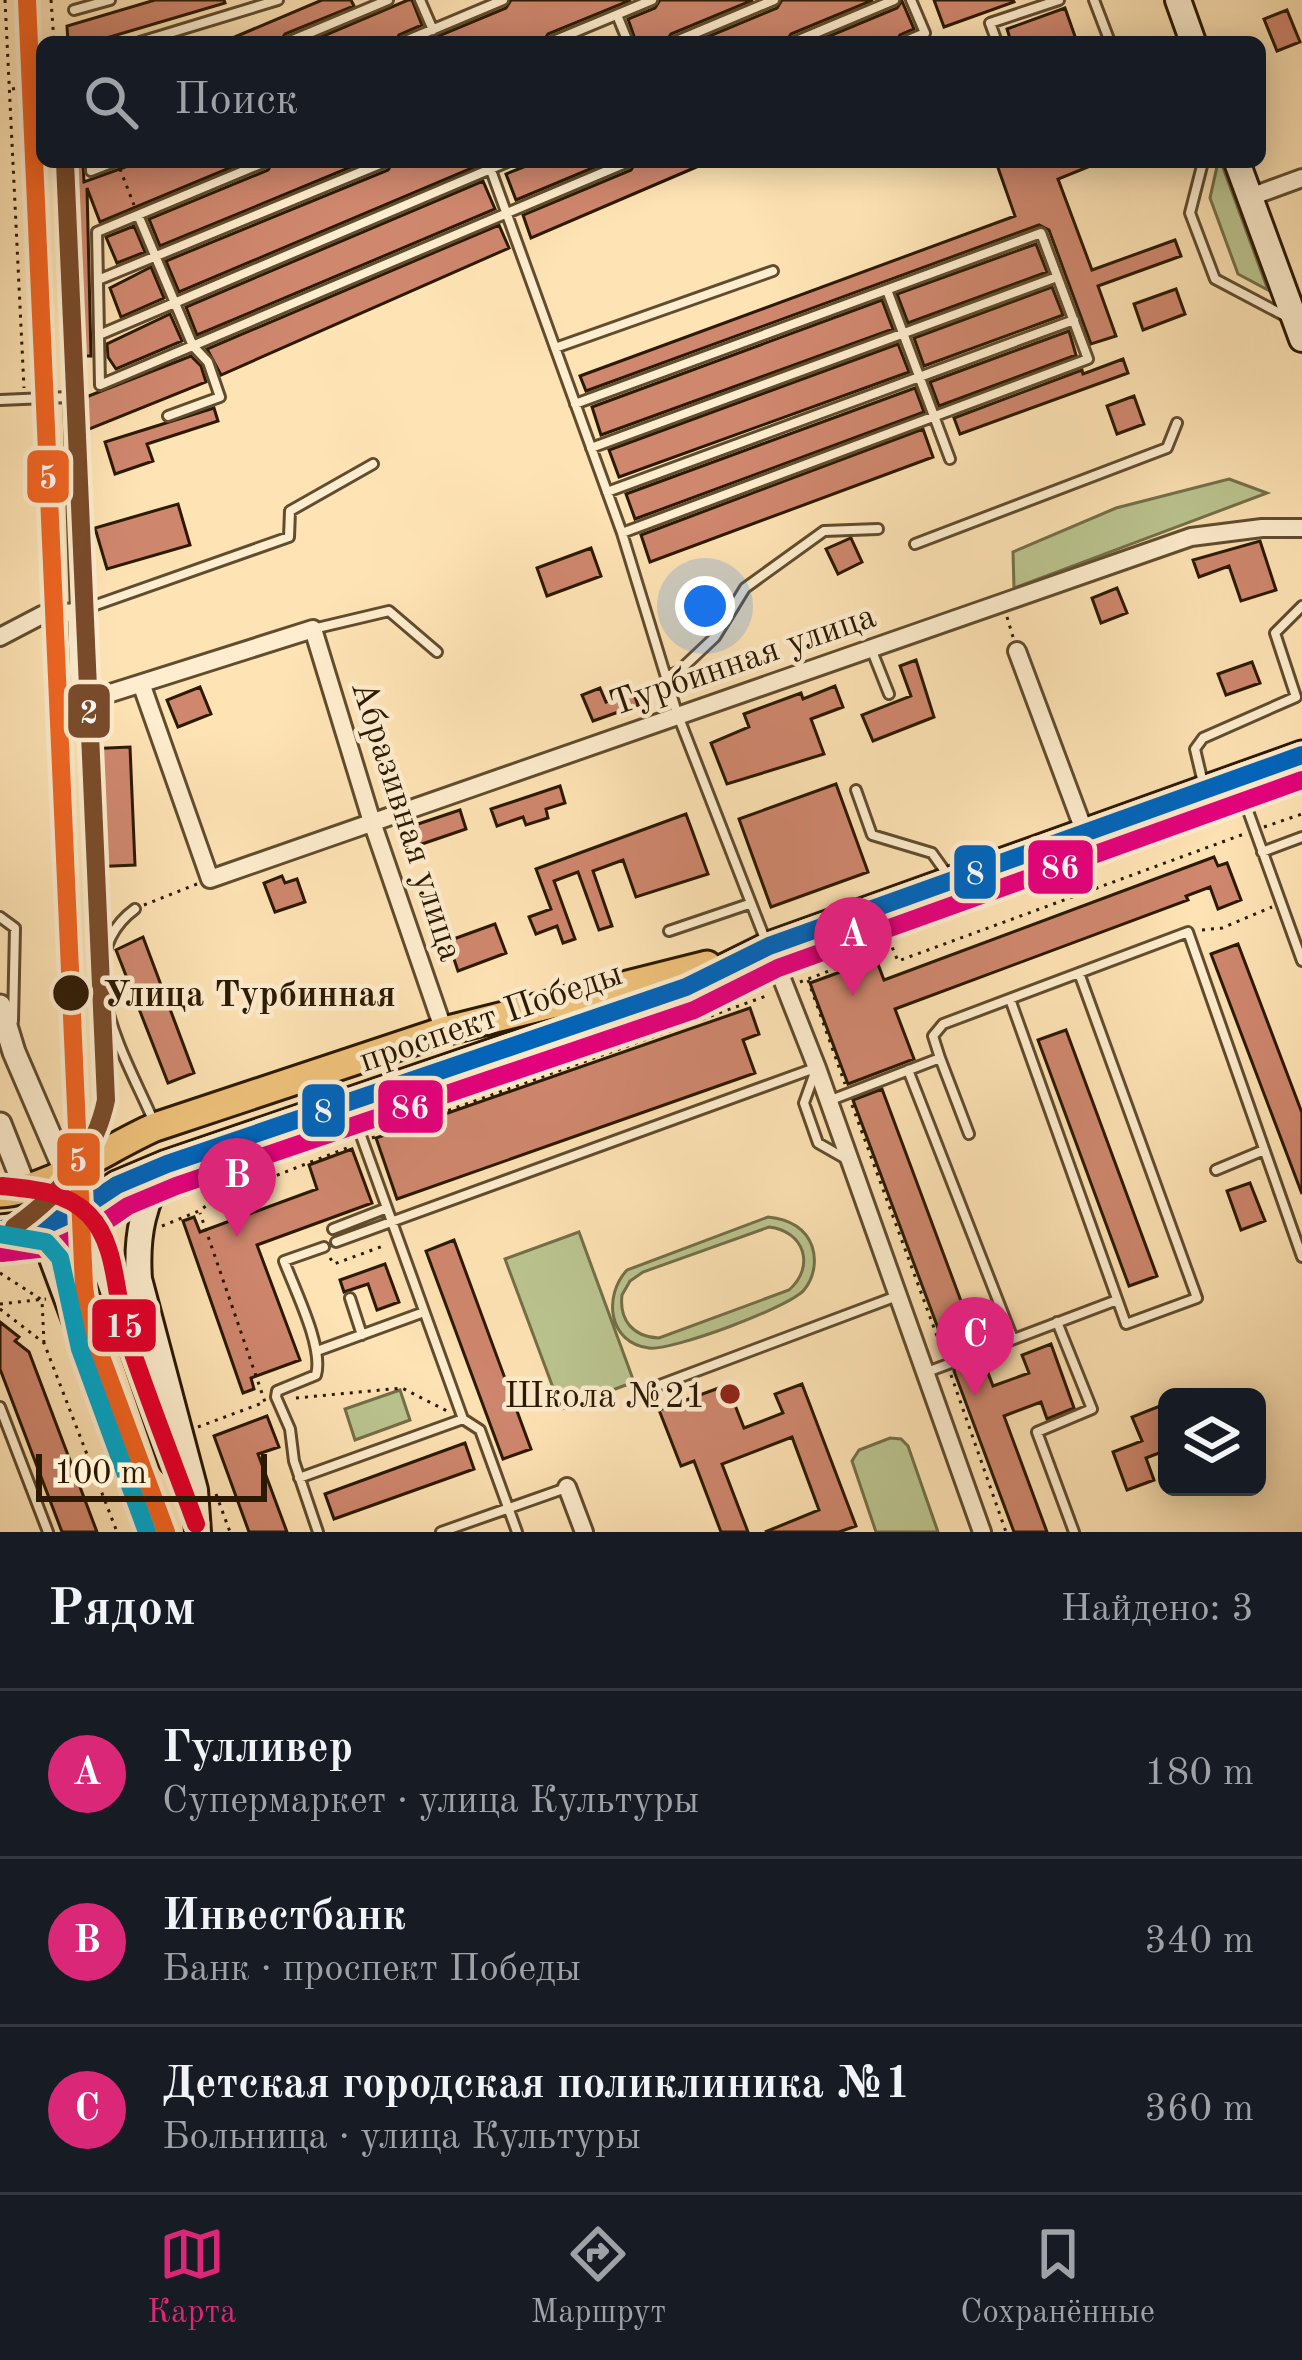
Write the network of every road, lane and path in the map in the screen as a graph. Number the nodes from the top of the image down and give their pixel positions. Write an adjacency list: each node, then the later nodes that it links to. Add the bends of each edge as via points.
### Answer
1 (5, 0): 32 (path)
2 (51, 0): 19 (path)
3 (110, 0): 16 (lane)
4 (278, 0): 20 (lane)
5 (388, 0): 15 (lane)
6 (420, 0): 18 (lane)
7 (503, 0): 18 (lane)
8 (652, 0): 17 (lane)
9 (774, 0): 25 (lane)
10 (894, 0): 26 (lane)
11 (911, 0): 27 (lane, via 925,33)
12 (1059, 0): 28 (lane, via 990,23)
13 (1094, 0): 29 (lane)
14 (1178, 0): 30 (main road)
15 (361, 5): 21 (lane)
16 (74, 10)
17 (617, 15): 23 (lane); 24 (lane)
18 (433, 29): 22 (lane)
19 (54, 36)
20 (160, 36)
21 (300, 36)
22 (417, 36)
23 (566, 36)
24 (626, 36)
25 (688, 36)
26 (808, 36)
27 (918, 36)
28 (995, 36)
29 (1108, 36)
30 (1191, 36)
31 (36, 78): 32 (path)
32 (10, 89): 60 (path)
33 (60, 168): 59 (path)
34 (118, 168): 45 (path)
35 (251, 168): 45 (lane)
36 (371, 168): 46 (lane)
37 (482, 168): 51 (lane)
38 (490, 168): 44 (lane)
39 (614, 168): 44 (lane)
40 (1201, 168): 53 (lane, via 1190,212 1215,279)
41 (1240, 168): 43 (main road)
42 (1302, 178): 43 (street)
43 (1250, 197): 53 (main road)
44 (507, 214): 56 (lane); 57 (lane)
45 (138, 215): 46 (lane); 49 (lane, via 97,232)
46 (155, 257): 49 (lane); 51 (lane)
47 (773, 271): 57 (lane)
48 (1057, 277): 50 (lane, via 1041,233); 52 (lane); 55 (lane)
49 (98, 280): 54 (lane)
50 (887, 290): 55 (lane); 62 (lane)
51 (175, 304): 54 (lane); 56 (lane)
52 (1074, 320): 58 (lane); 64 (lane, via 1088,359)
53 (1300, 327)
54 (99, 334): 56 (lane, via 100,385)
55 (903, 334): 58 (lane); 66 (lane)
56 (193, 346): 63 (lane, via 220,397)
57 (555, 348): 62 (lane)
58 (919, 376): 64 (lane); 69 (lane)
59 (69, 397): 60 (lane); 76 (lane)
60 (25, 399): 61 (lane)
61 (0, 400)
62 (575, 404): 66 (lane)
63 (168, 416)
64 (934, 416): 67 (lane); 72 (lane)
65 (1177, 423): 73 (lane, via 1168,448)
66 (591, 448): 69 (lane)
67 (950, 459)
68 (373, 464): 76 (lane, via 290,512 289,537)
69 (607, 491): 72 (lane)
70 (878, 529): 82 (lane, via 824,531 745,588 715,637)
71 (1302, 529): 74 (street, Турбинная улица, via 1191,537)
72 (622, 533): 82 (lane)
73 (915, 544)
74 (1003, 604): 79 (street, Турбинная улица); 80 (path)
75 (1302, 606): 89 (lane, via 1275,633 1296,697 1203,738 1195,749)
76 (76, 612): 78 (street, via 42,615); 83 (street, via 79,704)
77 (313, 629): 81 (lane, via 389,611); 83 (street); 91 (street, Абразивная улица)
78 (0, 638)
79 (871, 649): 84 (lane); 85 (street, Турбинная улица)
80 (1017, 651): 93 (street)
81 (437, 652)
82 (666, 676): 85 (lane)
83 (142, 686): 96 (street)
84 (889, 694)
85 (677, 713): 91 (street, Турбинная улица); 98 (lane)
86 (1302, 755): 87 (main road, проспект Победы)
87 (1237, 778): 89 (main road, проспект Победы); 92 (lane)
88 (856, 790): 97 (lane, via 872,835 932,853)
89 (1205, 790): 93 (main road, проспект Победы)
90 (1302, 814): 92 (path)
91 (372, 822): 96 (street, Турбинная улица); 114 (street, Абразивная улица)
92 (1255, 830): 95 (lane); 110 (path, via 898,961 892,946)
93 (1085, 833): 97 (main road, проспект Победы)
94 (1302, 837): 95 (lane)
95 (1262, 852): 99 (lane)
96 (209, 879): 100 (path)
97 (951, 880): 106 (main road, проспект Победы)
98 (749, 904): 104 (lane); 106 (lane)
99 (1279, 904): 103 (lane); 105 (path, via 1222,928)
100 (135, 909): 123 (lane, via 117,922 101,959 108,1011)
101 (0, 917): 115 (lane, via 15,928)
102 (1302, 924): 103 (lane)
103 (1289, 929): 107 (lane)
104 (668, 931)
105 (1188, 932): 109 (lane); 126 (lane)
106 (769, 946): 108 (main road, проспект Победы); 111 (street)
107 (1302, 958)
108 (732, 961): 114 (main road, проспект Победы); 120 (main road, проспект Победы, via 686,987)
109 (1079, 973): 112 (lane); 147 (lane, via 1197,1298 1126,1324)
110 (807, 979): 111 (path); 119 (path)
111 (785, 988): 117 (street); 125 (path)
112 (1010, 999): 116 (lane, via 939,1026); 147 (lane)
113 (0, 1006): 115 (street)
114 (444, 1031): 123 (main road, проспект Победы)
115 (11, 1040): 130 (street)
116 (940, 1058): 118 (lane); 124 (lane)
117 (817, 1068): 121 (street); 127 (lane, via 804,1102 818,1143); 135 (lane)
118 (908, 1070): 119 (lane); 152 (lane)
119 (848, 1093): 121 (lane); 156 (path)
120 (348, 1100): 125 (lane); 128 (main road, проспект Победы)
121 (829, 1101): 127 (street)
122 (0, 1124): 131 (street)
123 (155, 1127): 130 (main road, проспект Победы)
124 (969, 1135)
125 (363, 1142): 132 (lane); 134 (path)
126 (1264, 1150): 129 (lane); 143 (lane)
127 (850, 1162): 145 (street)
128 (167, 1164): 133 (main road, проспект Победы); 139 (main road)
129 (1216, 1170)
130 (66, 1173): 131 (main road, проспект Победы); 133 (main road)
131 (13, 1191): 136 (main road)
132 (387, 1208): 135 (lane); 138 (lane)
133 (81, 1209): 136 (main road, проспект Победы); 170 (main road)
134 (200, 1211): 139 (path); 160 (path)
135 (392, 1222): 140 (lane); 141 (lane)
136 (40, 1226): 137 (main road, проспект Победы); 169 (main road)
137 (0, 1229)
138 (333, 1229)
139 (139, 1234): 170 (main road, via 139,1279 195,1490)
140 (399, 1240): 142 (path, via 334,1264); 149 (lane)
141 (336, 1242)
142 (323, 1247): 154 (lane, via 284,1262)
143 (1302, 1257)
144 (0, 1273): 153 (path, via 42,1300)
145 (898, 1295): 157 (street); 158 (lane)
146 (350, 1298): 151 (lane)
147 (1117, 1300): 150 (lane)
148 (0, 1309): 153 (path)
149 (424, 1312): 151 (lane); 162 (lane)
150 (1057, 1322): 152 (lane); 177 (lane, via 1092,1408 1037,1432)
151 (362, 1335): 154 (lane)
152 (1013, 1339): 155 (lane)
153 (44, 1343): 168 (path)
154 (317, 1352): 159 (lane, via 316,1376 277,1390)
155 (980, 1352)
156 (949, 1364): 157 (lane); 176 (path)
157 (926, 1372): 175 (street)
158 (657, 1386)
159 (277, 1399): 160 (path); 162 (path, via 402,1388); 164 (lane)
160 (265, 1402): 163 (path)
161 (0, 1407): 167 (lane)
162 (463, 1419): 164 (lane); 166 (lane, via 480,1430)
163 (192, 1429)
164 (299, 1478): 171 (lane)
165 (567, 1487): 166 (lane); 174 (street)
166 (508, 1508): 172 (lane); 173 (lane)
167 (48, 1532)
168 (117, 1532)
169 (154, 1532)
170 (197, 1532)
171 (318, 1532)
172 (442, 1532)
173 (517, 1532)
174 (584, 1532)
175 (982, 1532)
176 (1006, 1532)
177 (1074, 1532)

